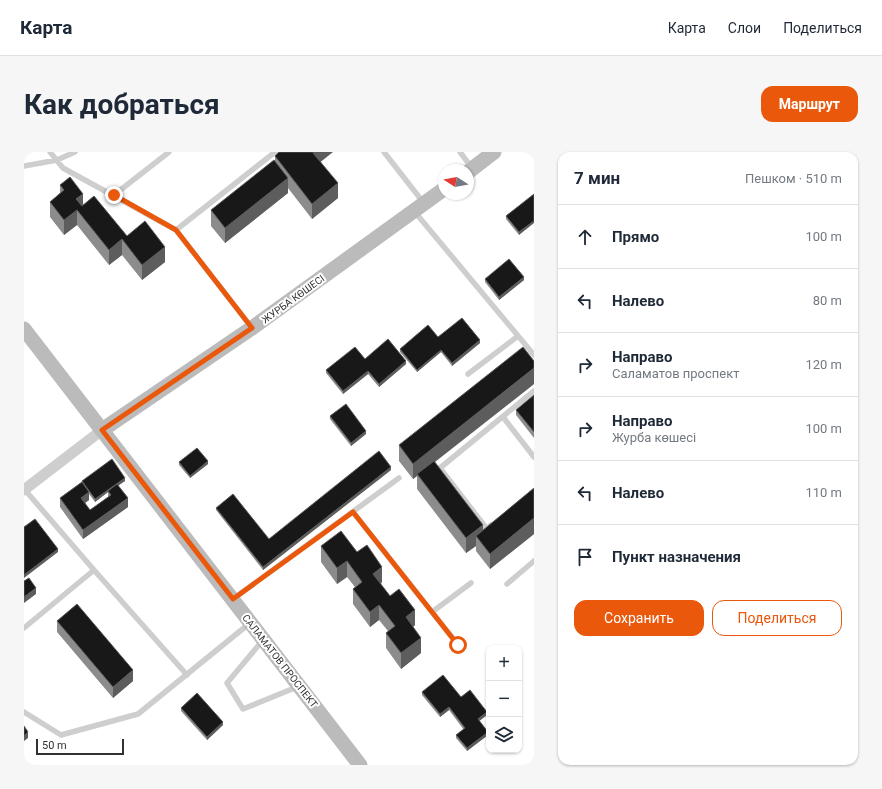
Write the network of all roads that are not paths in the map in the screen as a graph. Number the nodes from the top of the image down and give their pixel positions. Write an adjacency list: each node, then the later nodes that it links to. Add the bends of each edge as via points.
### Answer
1 (50, 152): 8 (lane)
2 (75, 152): 8 (lane)
3 (169, 152): 13 (lane)
4 (275, 152): 15 (lane)
5 (384, 152): 14 (lane)
6 (460, 152): 9 (lane)
7 (494, 152): 11 (street)
8 (57, 160): 10 (lane); 13 (lane, via 63,168)
9 (467, 164)
10 (24, 166)
11 (474, 167)
12 (438, 194): 14 (street, ЖУРБА КӨШЕСІ)
13 (114, 195): 15 (lane)
14 (420, 207): 16 (street, ЖУРБА КӨШЕСІ); 18 (lane)
15 (176, 230): 16 (lane)
16 (252, 328): 23 (street, ЖУРБА КӨШЕСІ)
17 (24, 329): 23 (street, САЛАМАТОВ ПРОСПЕКТ)
18 (518, 336): 19 (lane); 20 (lane)
19 (534, 355)
20 (468, 374)
21 (534, 391): 22 (lane)
22 (503, 417): 24 (lane); 28 (lane, via 440,468 487,529)
23 (102, 430): 26 (street, ЖУРБА КӨШЕСІ); 33 (street, САЛАМАТОВ ПРОСПЕКТ)
24 (534, 457)
25 (399, 478): 27 (lane)
26 (24, 490): 30 (lane)
27 (353, 512): 33 (lane); 34 (lane)
28 (499, 520)
29 (534, 561): 32 (lane)
30 (94, 570): 36 (lane); 39 (lane)
31 (471, 582): 34 (lane)
32 (507, 584)
33 (233, 599): 35 (street, САЛАМАТОВ ПРОСПЕКТ)
34 (432, 612): 38 (lane)
35 (251, 623): 37 (street, САЛАМАТОВ ПРОСПЕКТ); 39 (lane)
36 (24, 628)
37 (264, 639): 40 (street, САЛАМАТОВ ПРОСПЕКТ); 40 (lane, via 227,683 243,709)
38 (458, 645)
39 (187, 675): 41 (lane, via 138,714 60,735)
40 (299, 686): 42 (street, САЛАМАТОВ ПРОСПЕКТ)
41 (24, 712)
42 (360, 765)

